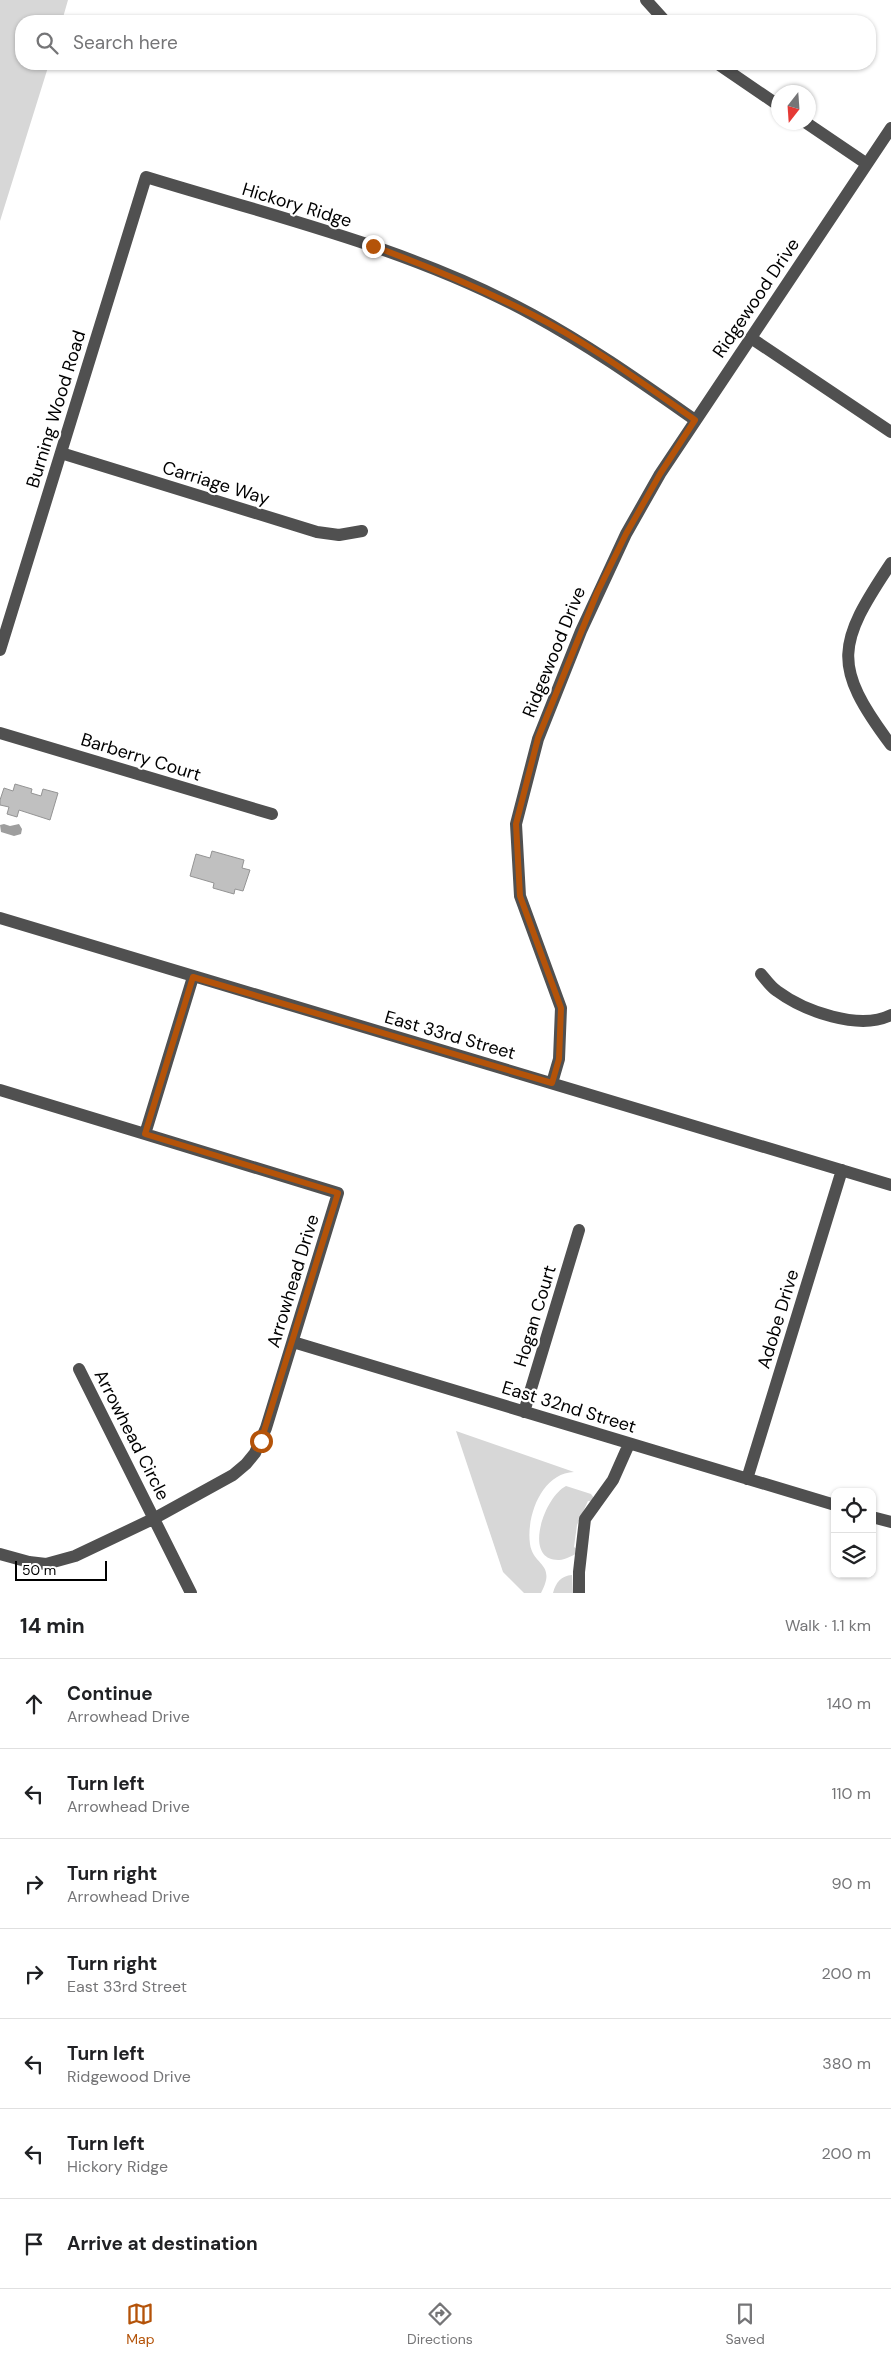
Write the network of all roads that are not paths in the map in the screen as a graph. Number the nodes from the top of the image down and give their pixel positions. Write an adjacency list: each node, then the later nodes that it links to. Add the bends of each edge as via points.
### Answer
1 (646, 0): 2 (street)
2 (660, 15)
3 (727, 70): 4 (street)
4 (771, 99)
5 (891, 128): 7 (street, Ridgewood Drive)
6 (816, 129): 7 (street)
7 (867, 164): 9 (street, Ridgewood Drive)
8 (146, 177): 10 (street, Hickory Ridge, via 373,246 472,286 572,338); 12 (street, Burning Wood Road)
9 (751, 338): 10 (street, Ridgewood Drive); 11 (street)
10 (695, 420): 23 (street, Ridgewood Drive, via 655,482 597,593 538,738 516,824 520,896 561,1008 559,1059)
11 (891, 432)
12 (61, 453): 13 (street, Carriage Way, via 317,532 339,535); 15 (street, Burning Wood Road)
13 (362, 531)
14 (891, 563): 17 (street, via 858,615 848,655 852,681 863,706)
15 (0, 650)
16 (0, 733): 18 (street, Barberry Court)
17 (891, 745)
18 (272, 814)
19 (0, 918): 21 (street, East 33rd Street)
20 (761, 974): 22 (street, via 776,990 796,1002 844,1020 861,1022)
21 (193, 977): 23 (street, East 33rd Street); 25 (street)
22 (891, 1015)
23 (552, 1083): 26 (street, East 33rd Street)
24 (0, 1090): 25 (street)
25 (145, 1134): 29 (street, Arrowhead Drive, via 338,1193)
26 (842, 1170): 27 (street, East 33rd Street); 33 (street, Adobe Drive)
27 (891, 1185)
28 (579, 1230): 31 (street, Hogan Court)
29 (293, 1342): 31 (street, East 32nd Street); 36 (street, Arrowhead Drive, via 261,1441 246,1464 233,1475)
30 (79, 1369): 36 (street, Arrowhead Circle)
31 (524, 1412): 32 (street, East 32nd Street)
32 (629, 1444): 33 (street, East 32nd Street); 40 (street, via 613,1480 584,1519)
33 (747, 1479): 34 (street, East 32nd Street)
34 (831, 1504)
35 (876, 1517): 37 (street)
36 (154, 1518): 38 (street, Arrowhead Drive, via 59,1562 29,1562); 39 (street, Arrowhead Circle)
37 (891, 1522)
38 (0, 1554)
39 (191, 1593)
40 (579, 1593)

